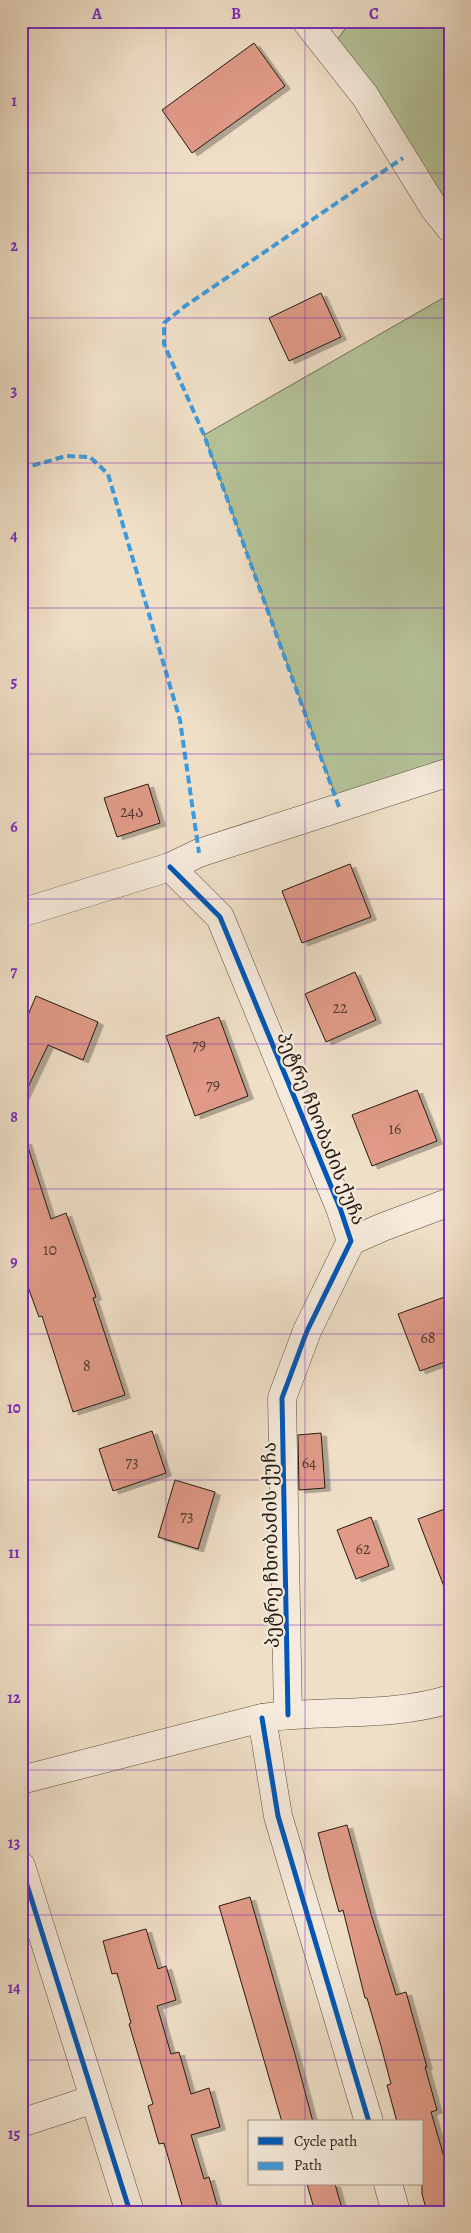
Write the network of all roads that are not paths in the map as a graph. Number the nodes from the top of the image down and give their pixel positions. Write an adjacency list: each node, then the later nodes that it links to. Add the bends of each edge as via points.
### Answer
1 (306, 21): 2 (street, via 366,96 434,208)
2 (450, 228)
3 (450, 772): 4 (street, via 199,853)
4 (170, 867): 5 (street); 7 (street, პეტრე ჩხობაძის ქუჩა, via 220,917)
5 (21, 913)
6 (450, 1202): 7 (street)
7 (351, 1241): 10 (street, პეტრე ჩხობაძის ქუჩა, via 307,1331 282,1398)
8 (450, 1699): 9 (street)
9 (421, 1708): 10 (street); 12 (street)
10 (288, 1714): 11 (street)
11 (262, 1718): 13 (street); 16 (street, via 278,1816)
12 (450, 1721)
13 (21, 1780)
14 (21, 1866): 15 (street)
15 (94, 2098): 17 (street); 19 (street)
16 (368, 2120)
17 (21, 2123)
18 (389, 2186): 20 (street)
19 (130, 2212)
20 (396, 2212)

